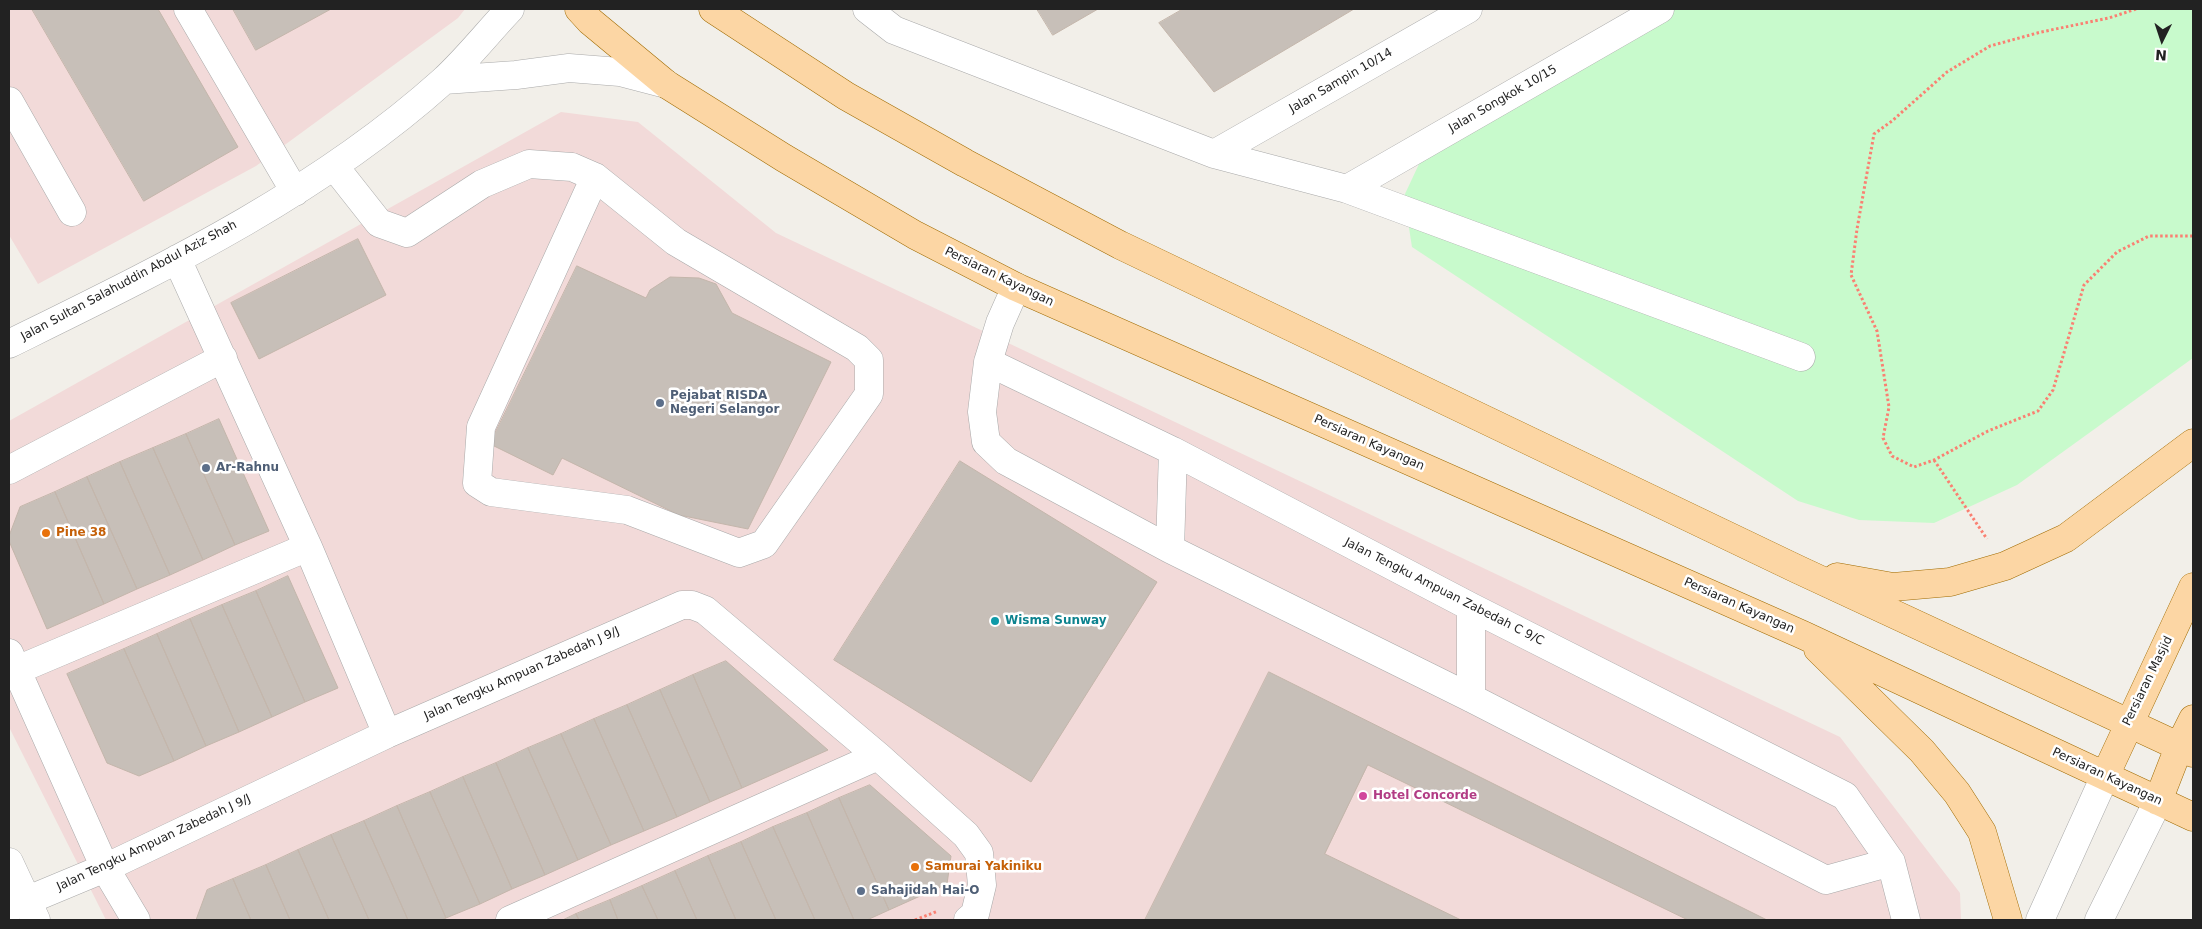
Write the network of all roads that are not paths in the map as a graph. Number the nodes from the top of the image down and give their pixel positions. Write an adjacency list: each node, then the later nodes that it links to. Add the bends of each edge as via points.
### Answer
1 (188, 9): 15 (street)
2 (510, 9): 8 (street, Jalan Sultan Salahuddin Abdul Aziz Shah)
3 (579, 9): 9 (main road, Persiaran Kayangan)
4 (713, 9): 28 (main road, via 846,96 1120,245)
5 (867, 9): 11 (street, via 894,30)
6 (1468, 9): 11 (street, Jalan Sampin 10/14)
7 (1660, 9): 14 (street, Jalan Songkok 10/15)
8 (444, 80): 9 (street, via 569,68 620,72); 12 (street, Jalan Sultan Salahuddin Abdul Aziz Shah)
9 (666, 84): 18 (main road, Persiaran Kayangan, via 915,235)
10 (9, 100): 16 (street)
11 (1214, 154): 14 (street)
12 (334, 166): 13 (street, via 379,223 407,233 482,184 529,164 572,167); 15 (street, Jalan Sultan Salahuddin Abdul Aziz Shah)
13 (595, 177): 13 (street, via 676,242 856,348 870,360 870,394 764,544 739,553 627,510 491,492 477,483 481,427)
14 (1347, 189): 20 (street)
15 (295, 192): 17 (street, Jalan Sultan Salahuddin Abdul Aziz Shah)
16 (72, 212)
17 (177, 259): 19 (street, Jalan Sultan Salahuddin Abdul Aziz Shah); 21 (street)
18 (1016, 287): 22 (street); 31 (main road, Persiaran Kayangan)
19 (9, 344)
20 (1801, 357)
21 (224, 358): 25 (street); 26 (street)
22 (988, 362): 24 (street, Jalan Tengku Ampuan Zabedah C 9/C); 27 (street, via 982,412 986,442 1006,461)
23 (2193, 443): 28 (main road, via 2066,538 2005,566 1950,582 1893,587)
24 (1173, 451): 27 (street); 30 (street, Jalan Tengku Ampuan Zabedah C 9/C)
25 (9, 470)
26 (308, 547): 32 (street); 36 (street)
27 (1170, 549): 33 (street)
28 (1797, 569): 35 (main road)
29 (2193, 587): 35 (main road, Persiaran Masjid)
30 (1472, 607): 33 (street); 43 (street, Jalan Tengku Ampuan Zabedah C 9/C, via 1845,796)
31 (1803, 635): 39 (main road, Persiaran Kayangan); 50 (main road, via 1922,751 1957,793 1982,832)
32 (13, 661): 44 (street)
33 (1470, 698): 43 (street, via 1826,880)
34 (2193, 719): 37 (main road)
35 (2128, 723): 37 (main road); 39 (main road, Persiaran Masjid)
36 (387, 734): 38 (street, Jalan Tengku Ampuan Zabedah J 9/J, via 682,605 692,605 704,610); 44 (street, Jalan Tengku Ampuan Zabedah J 9/J)
37 (2186, 750): 40 (main road)
38 (878, 756): 47 (street); 48 (street, Jalan Tengku Ampuan Zabedah J 9/J, via 966,835 979,853 982,885 975,914)
39 (2105, 776): 40 (main road, Persiaran Kayangan); 51 (street)
40 (2158, 801): 41 (main road, Persiaran Kayangan); 52 (street)
41 (2193, 817)
42 (9, 862): 45 (street)
43 (1891, 862): 49 (street, Jalan Tengku Ampuan Zabedah C 9/C)
44 (105, 868): 45 (street, Jalan Tengku Ampuan Zabedah J 9/J); 46 (street)
45 (23, 910)
46 (136, 920)
47 (510, 920)
48 (968, 920)
49 (1906, 920)
50 (2008, 920)
51 (2040, 920)
52 (2100, 920)

